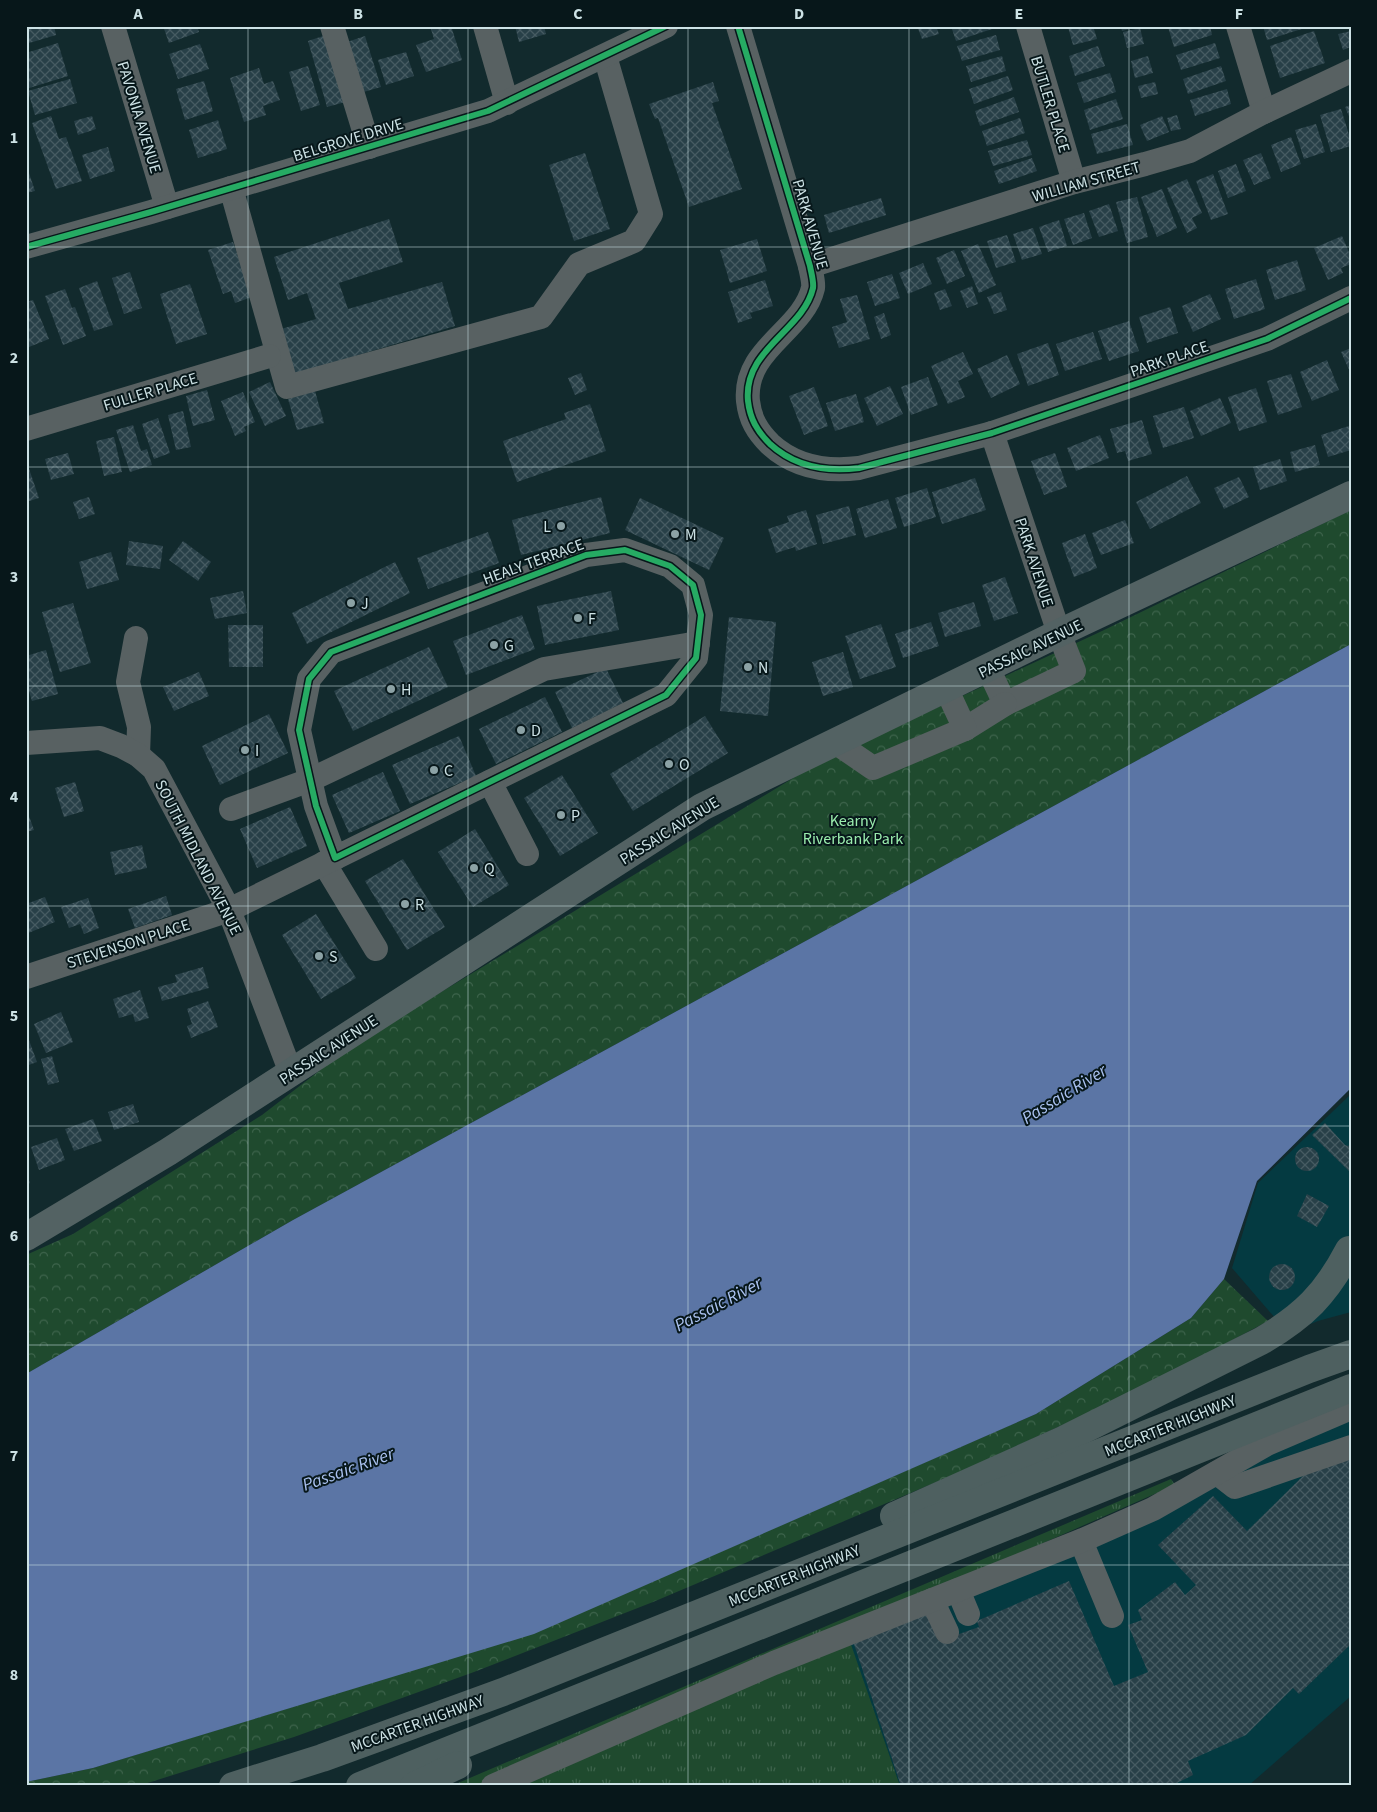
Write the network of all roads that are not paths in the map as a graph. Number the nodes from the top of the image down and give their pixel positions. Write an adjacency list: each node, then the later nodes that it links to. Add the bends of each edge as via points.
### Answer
1 (113, 26): 15 (street, PAVONIA AVENUE)
2 (332, 26): 12 (street)
3 (485, 26): 10 (street)
4 (666, 26): 8 (street, BELGROVE DRIVE)
5 (738, 26): 17 (street, PARK AVENUE)
6 (1028, 26): 13 (street, BUTLER PLACE)
7 (1238, 26): 11 (street)
8 (605, 56): 10 (street, BELGROVE DRIVE); 14 (street, via 651,214 634,241 579,264 541,317 287,387)
9 (1351, 71): 11 (street, WILLIAM STREET)
10 (507, 102): 12 (street, BELGROVE DRIVE, via 488,111)
11 (1264, 112): 13 (street, WILLIAM STREET, via 1190,151)
12 (369, 147): 14 (street, BELGROVE DRIVE)
13 (1074, 182): 17 (street, WILLIAM STREET)
14 (231, 188): 15 (street, BELGROVE DRIVE)
15 (167, 207): 16 (street, BELGROVE DRIVE)
16 (26, 247)
17 (810, 266): 21 (street, PARK AVENUE, via 813,287 804,308 768,349 754,369 747,388 749,410 759,433 777,450 800,463 844,470)
18 (1351, 298): 21 (street, PARK PLACE, via 1267,339)
19 (269, 356): 20 (street, FULLER PLACE)
20 (28, 422)
21 (992, 433): 23 (street, PARK AVENUE)
22 (1351, 495): 23 (main road, PASSAIC AVENUE)
23 (1059, 633): 26 (main road, PASSAIC AVENUE); 28 (street, PARK AVENUE, via 1074,671)
24 (136, 638): 32 (street, via 128,682 139,727)
25 (698, 643): 33 (street, via 544,669); 33 (street, HEALY TERRACE, via 701,615 693,585 670,566 625,550 586,555 331,652 309,679 299,730); 34 (street, HEALY TERRACE, via 696,658 666,695)
26 (988, 668): 27 (main road, PASSAIC AVENUE); 28 (street)
27 (946, 688): 29 (street); 30 (main road, PASSAIC AVENUE)
28 (1005, 704): 29 (street)
29 (965, 728): 30 (street, via 873,768)
30 (834, 742): 41 (main road, PASSAIC AVENUE, via 702,807)
31 (26, 743): 32 (street, SOUTH MIDLAND AVENUE, via 100,738)
32 (138, 754): 38 (street, SOUTH MIDLAND AVENUE, via 154,769)
33 (310, 780): 35 (street); 37 (street, HEALY TERRACE)
34 (490, 782): 36 (street); 37 (street, HEALY TERRACE)
35 (231, 810)
36 (527, 854)
37 (329, 860): 38 (street, HEALY TERRACE); 39 (street)
38 (229, 910): 40 (street, STEVENSON PLACE); 41 (street, SOUTH MIDLAND AVENUE)
39 (376, 949)
40 (26, 977)
41 (291, 1073): 42 (main road, PASSAIC AVENUE, via 132,1175)
42 (26, 1237)
43 (1350, 1248): 54 (highway, via 1321,1295 1302,1314 1261,1342 1055,1444 913,1507)
44 (1351, 1354): 54 (highway, MCCARTER HIGHWAY)
45 (1351, 1388): 56 (highway)
46 (1351, 1408): 48 (street, via 1267,1444)
47 (1351, 1447): 48 (street, via 1235,1487)
48 (1217, 1473): 49 (street, via 1153,1509)
49 (1081, 1541): 50 (street, via 1036,1570 997,1585); 53 (street)
50 (958, 1590): 51 (street); 52 (street)
51 (932, 1600): 55 (street); 60 (street, via 774,1663)
52 (968, 1614)
53 (1112, 1616)
54 (653, 1632): 57 (highway, MCCARTER HIGHWAY, via 443,1714)
55 (947, 1632)
56 (635, 1675): 58 (highway); 59 (highway)
57 (233, 1786)
58 (360, 1786)
59 (414, 1786)
60 (493, 1786)

